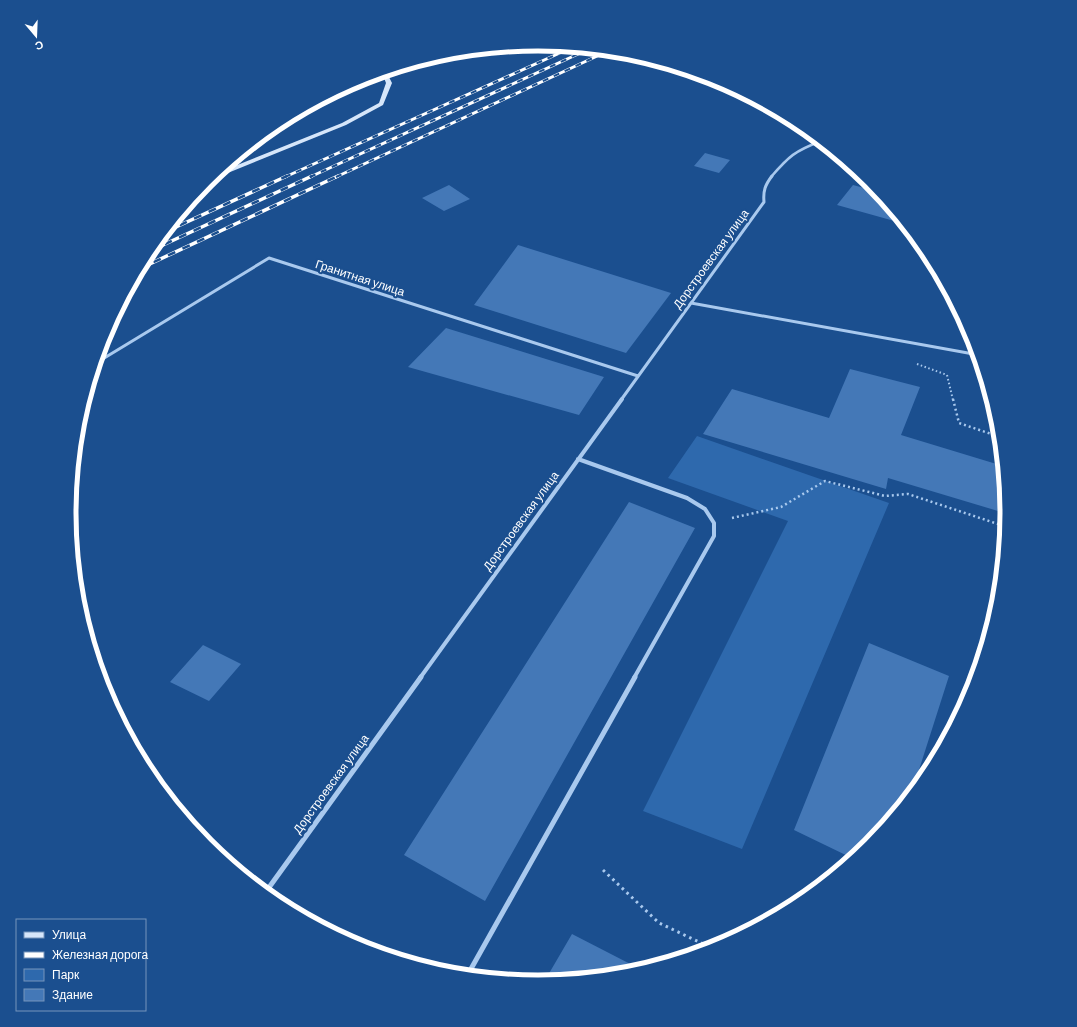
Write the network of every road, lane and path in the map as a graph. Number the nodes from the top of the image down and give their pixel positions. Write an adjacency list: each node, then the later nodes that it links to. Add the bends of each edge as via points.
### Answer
1 (386, 77): 3 (main road, via 389,83 381,104 344,124)
2 (815, 143): 4 (street, Дорстроевская улица, via 799,149 786,159 766,184 763,192 764,202)
3 (228, 171)
4 (691, 303): 5 (street); 8 (street, Дорстроевская улица)
5 (972, 354)
6 (103, 359): 8 (street, Гранитная улица, via 269,258)
7 (912, 362): 9 (path, via 947,376 959,423)
8 (638, 376): 10 (street, Дорстроевская улица)
9 (994, 435)
10 (578, 459): 11 (street, via 687,498 705,509); 14 (street, Дорстроевская улица)
11 (714, 523): 12 (path, via 782,507 825,481 885,496 908,494); 16 (street, via 714,536)
12 (1001, 525)
13 (603, 870): 15 (path, via 659,923)
14 (268, 888)
15 (705, 945)
16 (470, 971)

